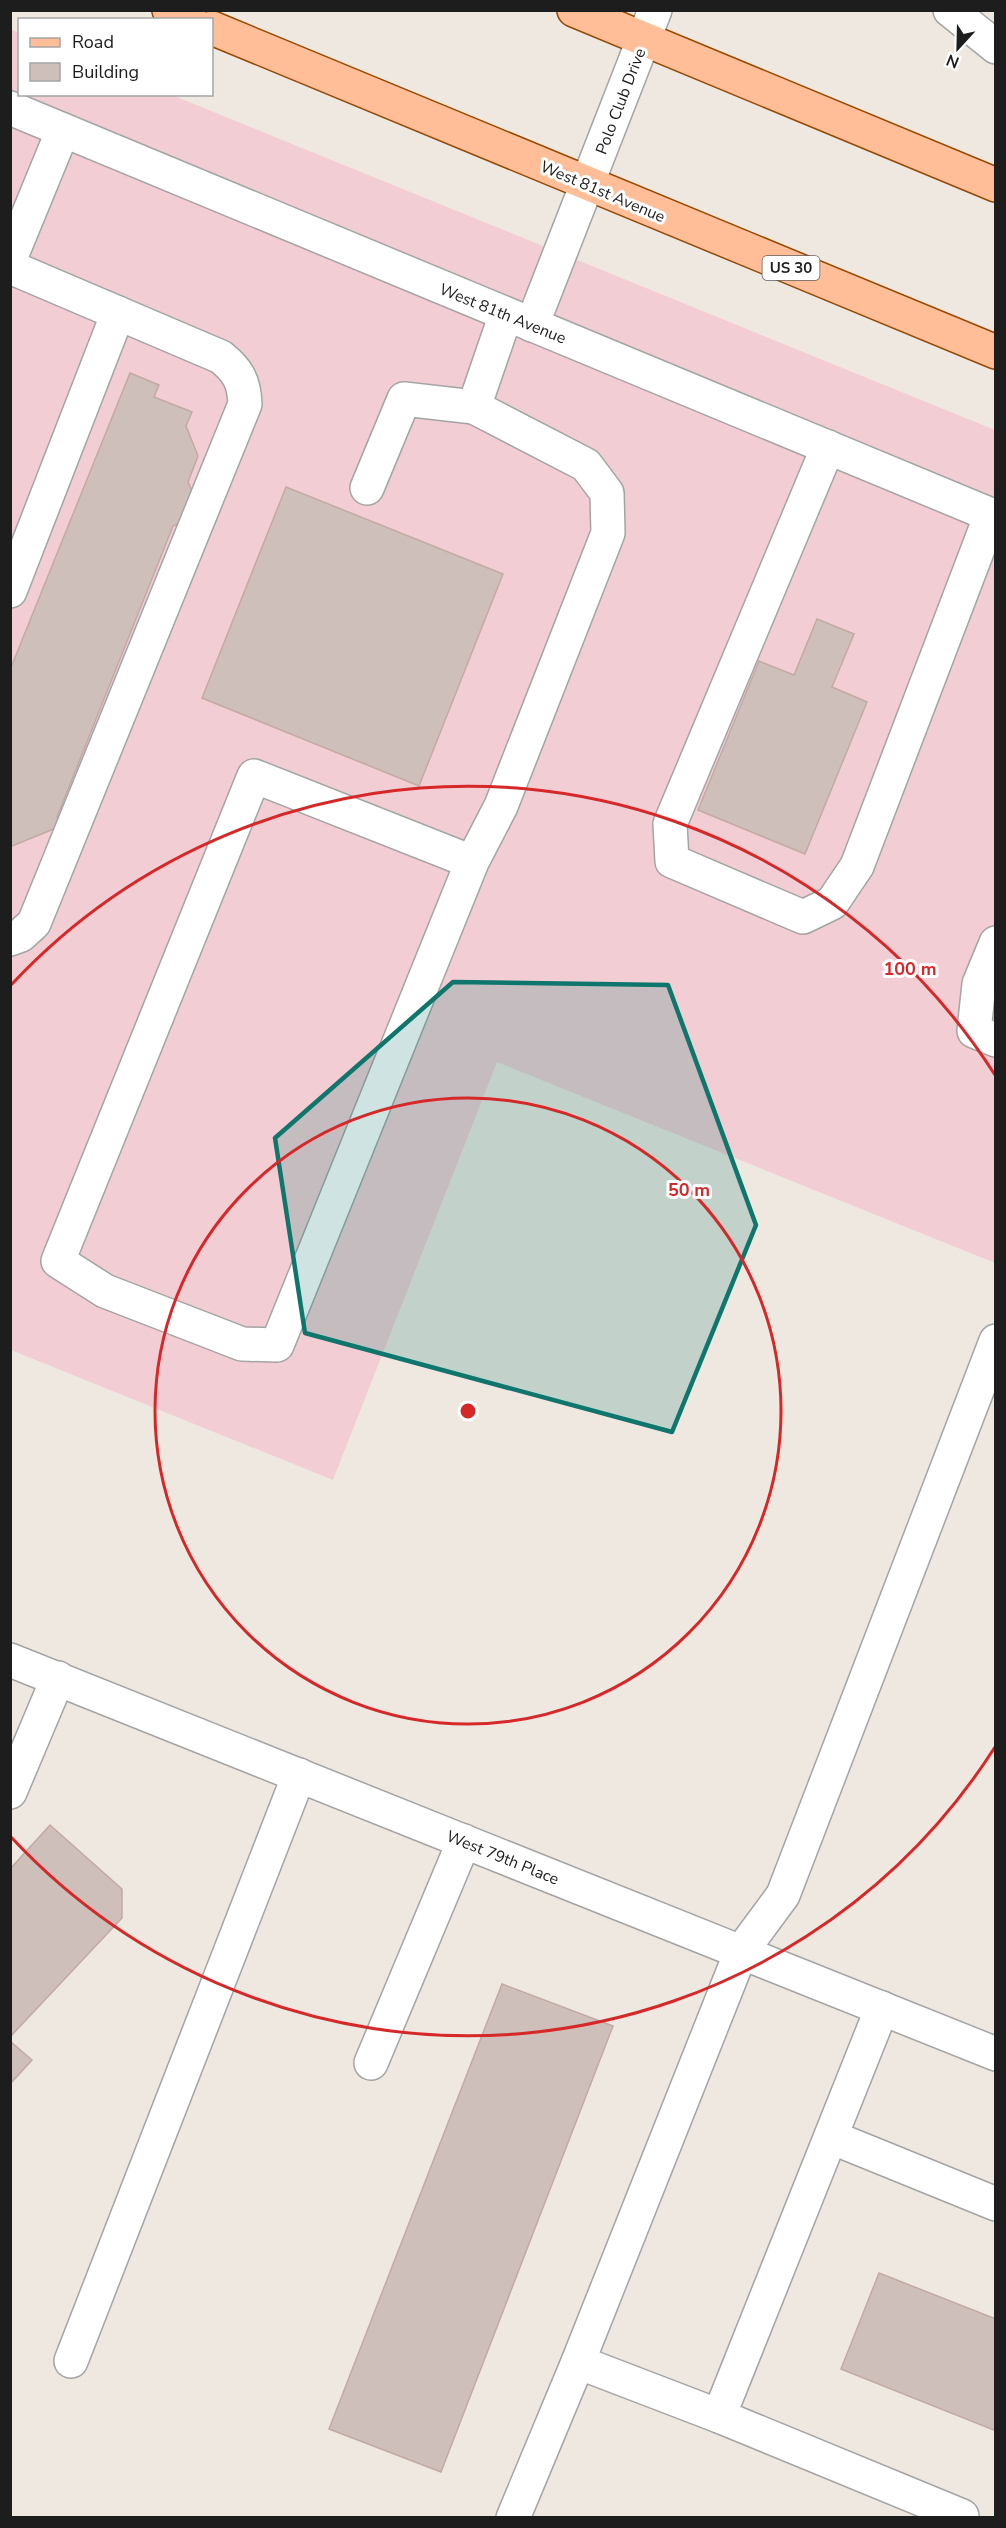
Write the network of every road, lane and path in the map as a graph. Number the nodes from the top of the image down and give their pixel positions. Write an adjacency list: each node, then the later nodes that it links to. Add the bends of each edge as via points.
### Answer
1 (169, 10): 4 (main road)
2 (574, 10): 5 (main road)
3 (950, 10): 7 (street)
4 (187, 18)
5 (650, 25): 10 (street, Polo Club Drive); 11 (main road)
6 (213, 28): 10 (main road, West 81st Avenue / US 30)
7 (996, 46)
8 (10, 108): 9 (street, West 81th Avenue)
9 (63, 130): 12 (street); 15 (street, West 81th Avenue)
10 (587, 184): 15 (street, Polo Club Drive); 16 (main road, West 81st Avenue / US 30)
11 (996, 185)
12 (10, 260)
13 (10, 267): 14 (street)
14 (118, 313): 21 (street); 23 (street, via 221,357 237,370 245,388 245,404 34,923)
15 (519, 319): 17 (street, Polo Club Drive); 18 (street, West 81th Avenue)
16 (996, 352)
17 (474, 407): 19 (street, via 404,399); 22 (street, via 586,465 607,493 608,533 501,806)
18 (828, 447): 20 (street, West 81th Avenue); 20 (street, via 670,824 672,861 803,917 832,903 857,866)
19 (367, 488)
20 (993, 516)
21 (10, 591)
22 (472, 862): 22 (street, via 254,776 58,1261 105,1291 242,1344 277,1345)
23 (10, 939)
24 (996, 943): 25 (street, via 979,984 974,1031)
25 (996, 1040)
26 (996, 1341): 32 (street, via 783,1895)
27 (10, 1660): 28 (street, West 79th Place)
28 (58, 1678): 29 (street, West 79th Place); 30 (street)
29 (300, 1775): 31 (street, West 79th Place); 38 (street)
30 (10, 1792)
31 (464, 1841): 32 (street, West 79th Place); 35 (street)
32 (741, 1952): 33 (street, West 79th Place); 39 (street)
33 (882, 2008): 34 (street, West 79th Place); 36 (street)
34 (996, 2054)
35 (371, 2063)
36 (831, 2138): 37 (street); 40 (street)
37 (996, 2204)
38 (71, 2361)
39 (578, 2362): 40 (street); 42 (street)
40 (719, 2416): 41 (street)
41 (962, 2516)
42 (513, 2517)

